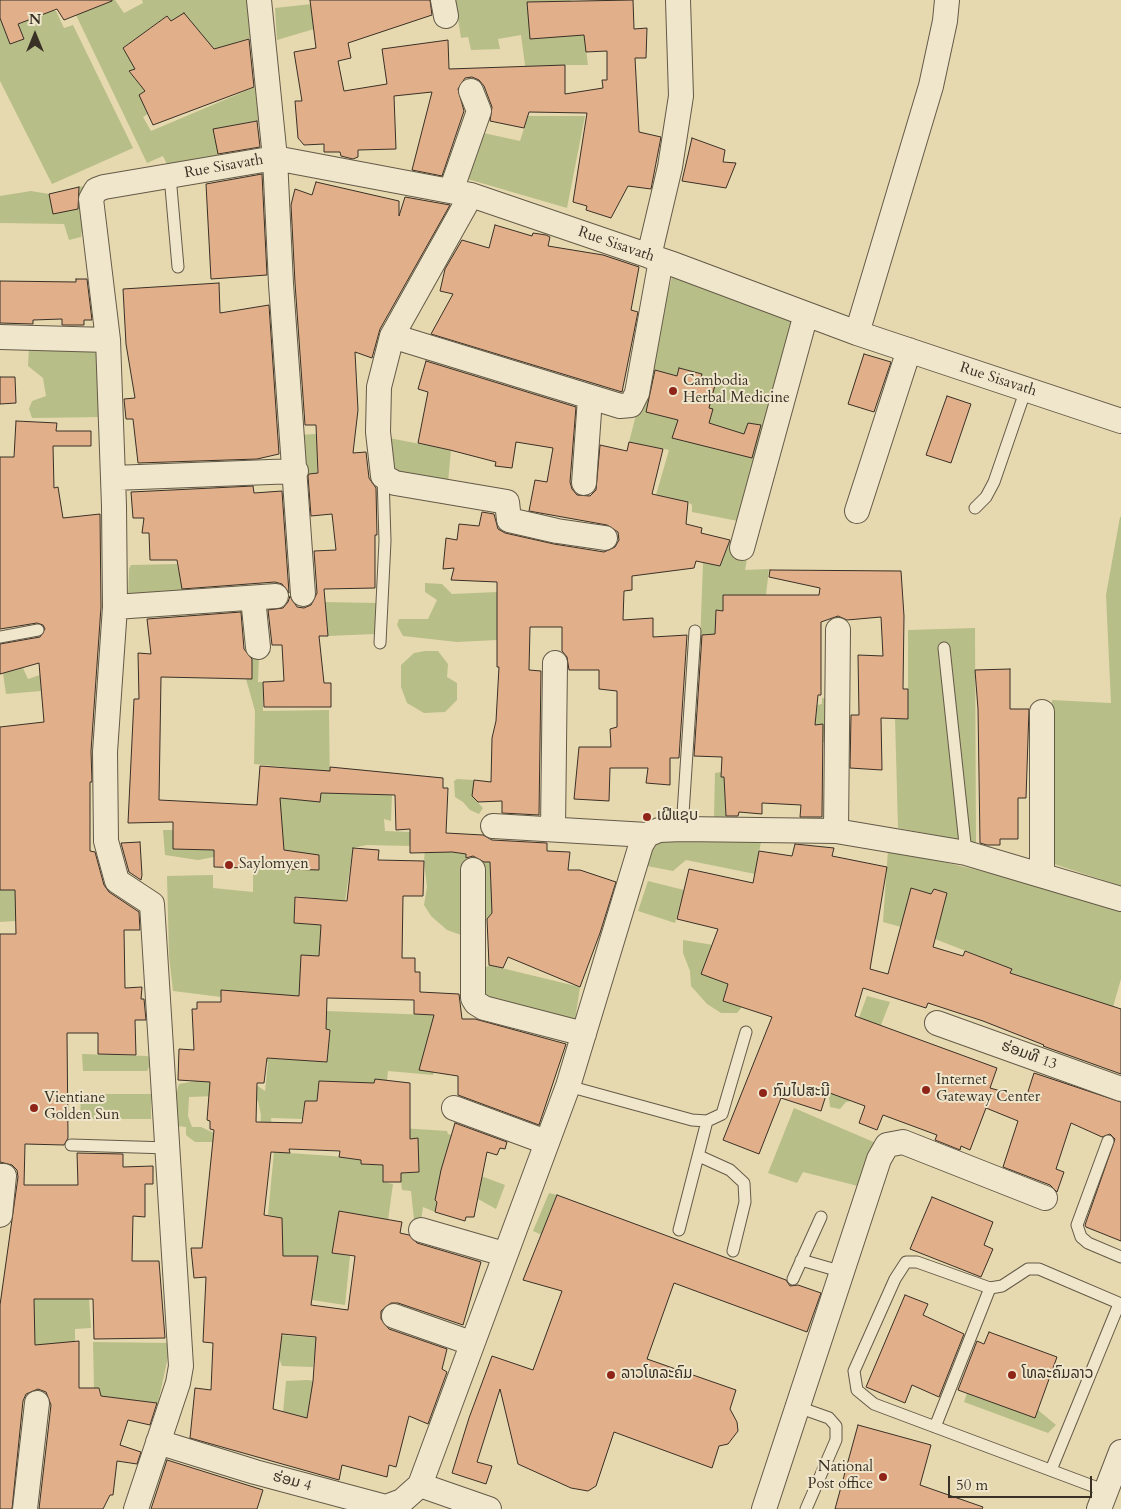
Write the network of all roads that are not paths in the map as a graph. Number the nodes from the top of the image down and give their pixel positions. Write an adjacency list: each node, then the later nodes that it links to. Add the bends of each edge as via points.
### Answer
1 (258, 0): 5 (street)
2 (678, 0): 8 (street, via 681,96)
3 (947, 0): 11 (street, via 931,86)
4 (471, 91): 7 (street, via 479,111)
5 (275, 158): 6 (street, Rue Sisavath); 7 (street, Rue Sisavath); 19 (street)
6 (170, 176): 9 (lane); 14 (street, Rue Sisavath, via 96,190 91,198)
7 (461, 193): 8 (street, Rue Sisavath); 12 (street)
8 (655, 258): 10 (street, Rue Sisavath); 17 (street, via 637,393 630,406)
9 (178, 267)
10 (806, 314): 11 (street, Rue Sisavath); 26 (street)
11 (857, 333): 15 (street, Rue Sisavath)
12 (392, 336): 17 (street); 20 (street, via 379,387 378,432)
13 (0, 337): 14 (street)
14 (108, 340): 21 (street)
15 (909, 350): 16 (street, Rue Sisavath); 24 (street)
16 (1026, 389): 18 (street, Rue Sisavath); 23 (lane, via 994,482)
17 (590, 398): 22 (street)
18 (1121, 421)
19 (296, 471): 21 (street); 27 (street)
20 (384, 476): 25 (street, via 395,483 507,502 509,520); 33 (lane, via 385,541)
21 (113, 478): 28 (street)
22 (584, 484)
23 (975, 508)
24 (857, 511)
25 (605, 538)
26 (742, 548)
27 (303, 594)
28 (115, 607): 34 (street, via 265,597); 57 (street, via 105,752 106,841 117,881 152,904)
29 (38, 630): 32 (lane)
30 (838, 630): 41 (street)
31 (695, 631): 40 (lane)
32 (0, 637)
33 (380, 643)
34 (258, 647)
35 (944, 648): 43 (lane)
36 (555, 663): 39 (street)
37 (1042, 712): 45 (street)
38 (493, 826): 39 (street)
39 (554, 829): 42 (street)
40 (682, 829): 41 (street); 42 (street, via 659,830)
41 (836, 831): 43 (street)
42 (647, 835): 49 (street, via 641,845)
43 (966, 853): 45 (street)
44 (473, 870): 49 (street, via 473,998 476,1003 484,1008)
45 (1042, 874): 46 (street)
46 (1121, 899)
47 (937, 1022): 51 (street, ຮ່ອມທີ 13)
48 (746, 1032): 53 (lane, via 722,1114)
49 (584, 1034): 50 (street)
50 (568, 1086): 53 (lane, via 692,1120); 55 (street)
51 (1121, 1089)
52 (454, 1108): 55 (street)
53 (707, 1121): 58 (lane)
54 (1108, 1141): 67 (lane, via 1077,1225 1081,1237 1088,1244)
55 (546, 1142): 66 (street)
56 (71, 1145): 57 (lane)
57 (168, 1148): 78 (street, via 181,1366)
58 (699, 1156): 64 (lane); 65 (lane, via 730,1170 744,1183 744,1202)
59 (0, 1176): 61 (street, via 4,1176)
60 (1045, 1198): 69 (street, via 903,1142 887,1145)
61 (0, 1214)
62 (821, 1217): 68 (lane)
63 (421, 1230): 66 (street)
64 (679, 1230)
65 (733, 1251)
66 (504, 1254): 74 (street)
67 (1121, 1258)
68 (801, 1260): 69 (lane); 70 (lane)
69 (843, 1272): 76 (street)
70 (793, 1279)
71 (990, 1288): 72 (lane, via 1002,1286 1028,1269 1039,1269); 77 (lane); 77 (lane, via 917,1262 906,1262 895,1279 854,1372 857,1390 874,1404)
72 (1120, 1304): 80 (lane)
73 (394, 1316): 74 (street)
74 (471, 1343): 81 (street)
75 (37, 1403): 83 (street)
76 (798, 1407): 86 (street); 87 (lane, via 829,1418 836,1426 836,1440)
77 (935, 1426): 80 (lane)
78 (158, 1442): 81 (street, ຮ່ອມ 4, via 386,1507 402,1501); 84 (street)
79 (1121, 1452): 82 (street)
80 (1051, 1470): 82 (lane)
81 (420, 1485): 85 (street)
82 (1102, 1500)
83 (26, 1509)
84 (136, 1509)
85 (489, 1509)
86 (764, 1509)
87 (806, 1509)

